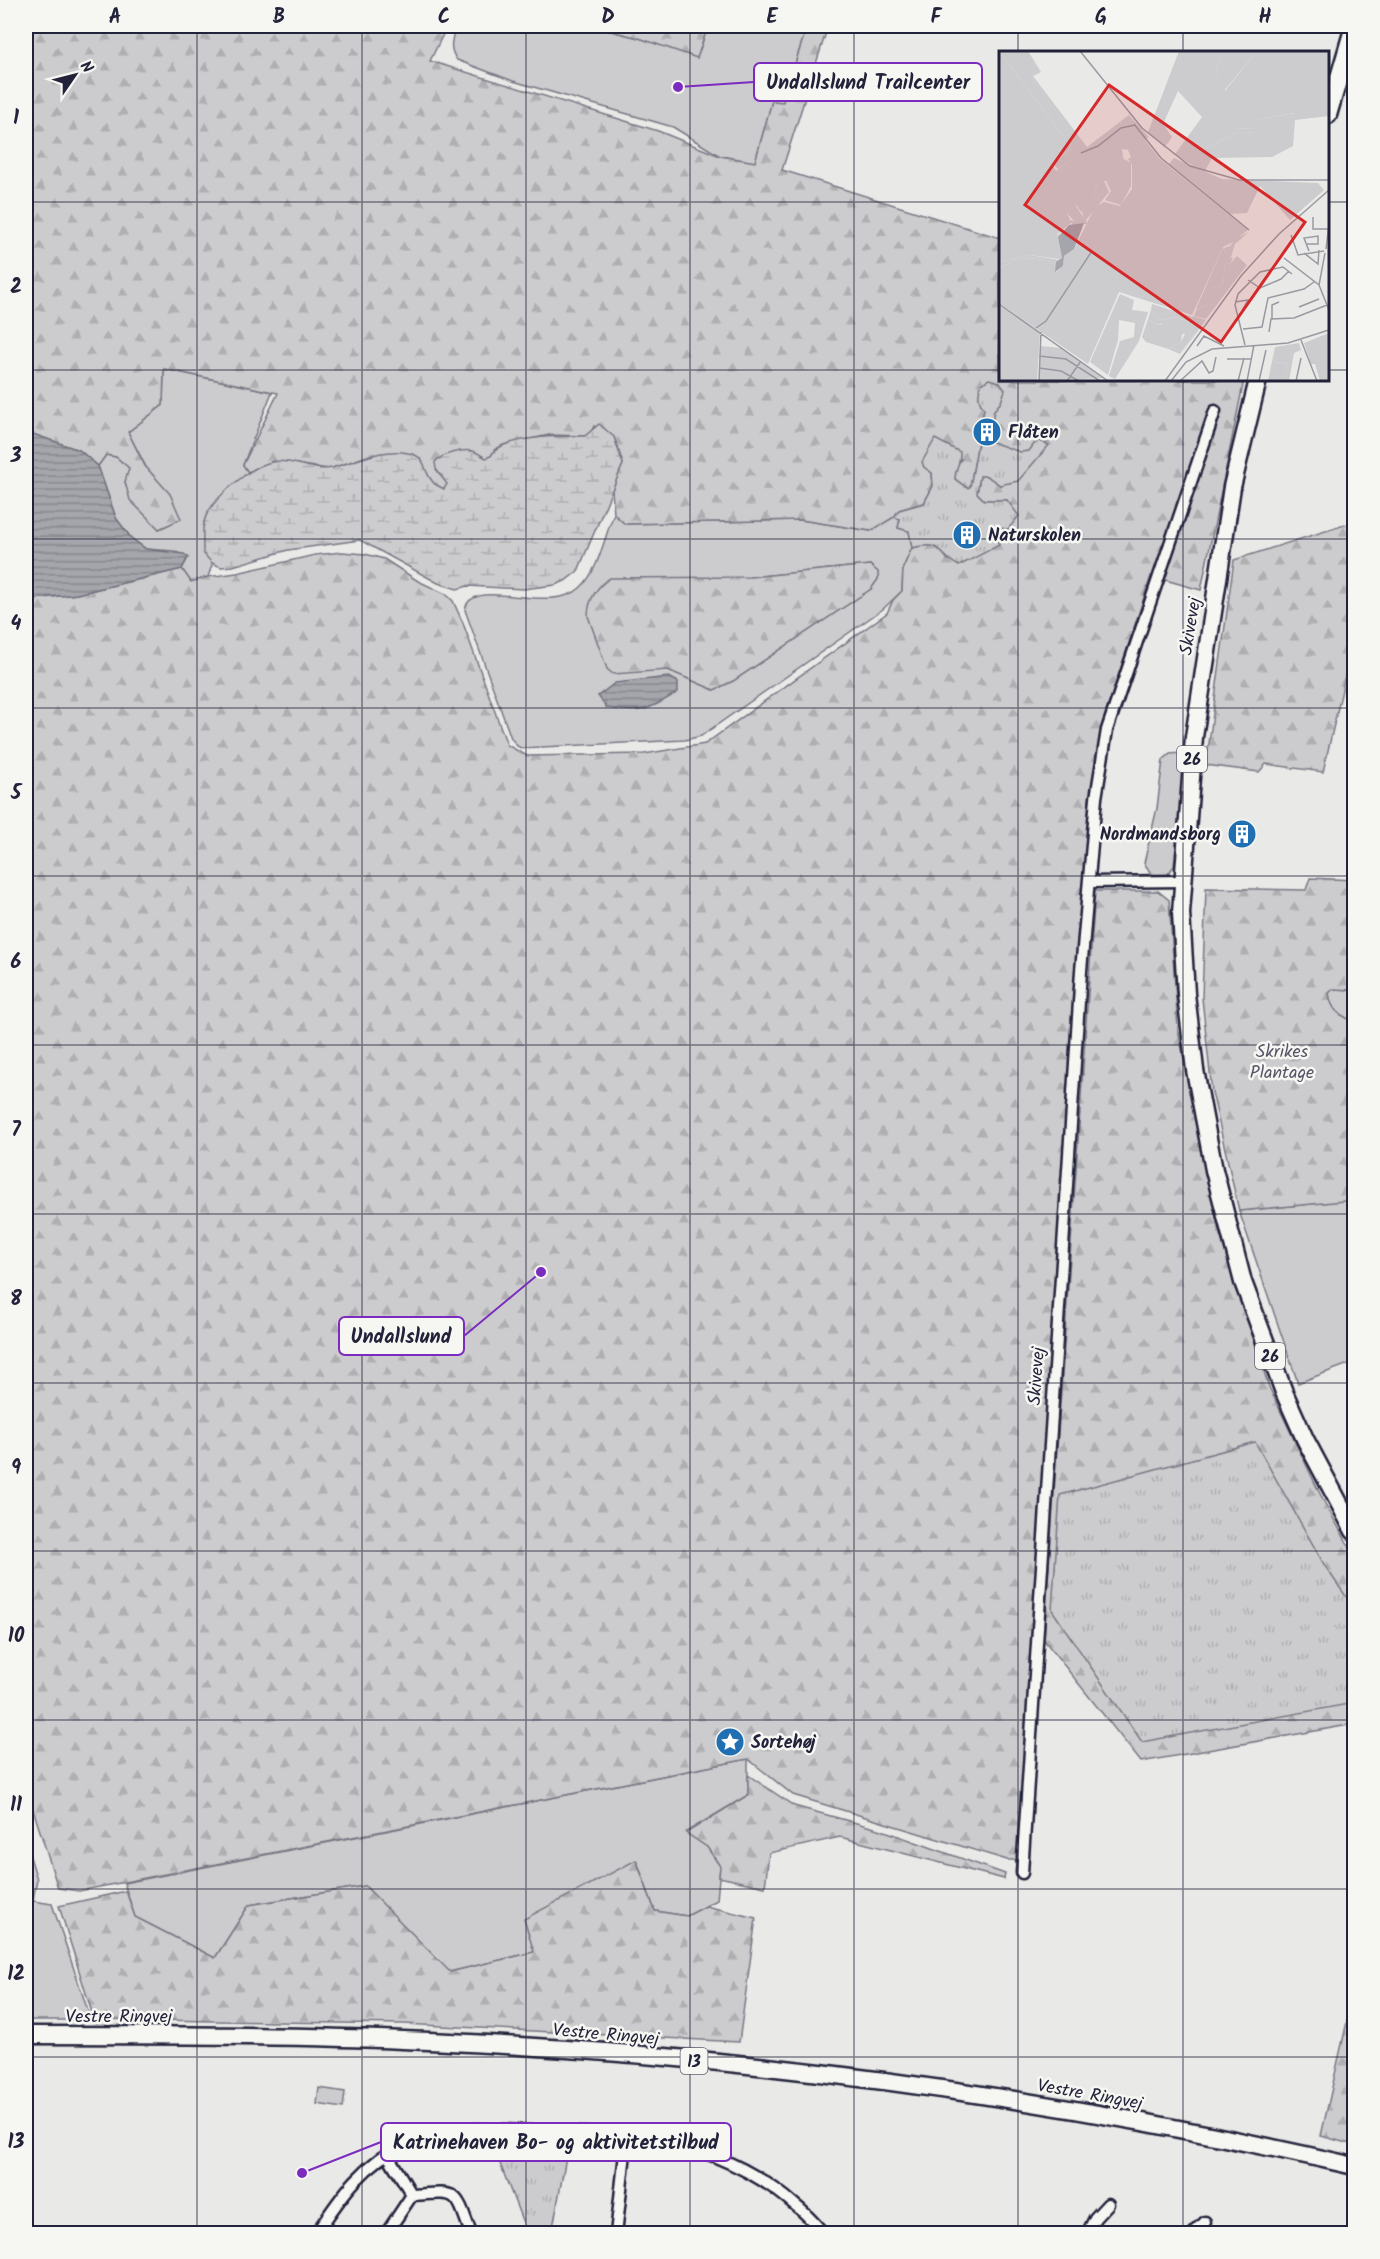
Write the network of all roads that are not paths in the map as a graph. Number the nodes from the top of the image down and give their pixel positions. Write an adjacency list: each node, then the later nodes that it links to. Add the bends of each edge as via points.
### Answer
1 (1354, 26): 2 (main road)
2 (1329, 112)
3 (1258, 381): 5 (main road, Skivevej / 26, via 1232,487 1212,608 1194,737)
4 (1215, 411): 6 (street, Skivevej, via 1107,730 1096,798)
5 (1182, 881): 6 (street); 7 (main road, Skivevej / 26, via 1185,976 1195,1070 1228,1226 1243,1282 1284,1392)
6 (1090, 882): 8 (street, Skivevej)
7 (1354, 1531)
8 (1022, 1873)
9 (26, 2035): 12 (main road, Vestre Ringvej / 13, via 384,2039 621,2053 844,2076 990,2097 1152,2124)
10 (627, 2135): 11 (street, via 463,2129 433,2132); 19 (street); 20 (street, via 682,2145 727,2161 795,2204)
11 (387, 2154): 13 (street); 16 (street, via 342,2193)
12 (1354, 2166)
13 (412, 2195): 17 (street); 18 (street, via 448,2193 459,2201)
14 (1108, 2204): 21 (street, via 1095,2217)
15 (1205, 2222): 22 (street)
16 (315, 2234)
17 (386, 2234)
18 (471, 2234)
19 (616, 2234)
20 (824, 2234)
21 (1087, 2234)
22 (1193, 2234)

